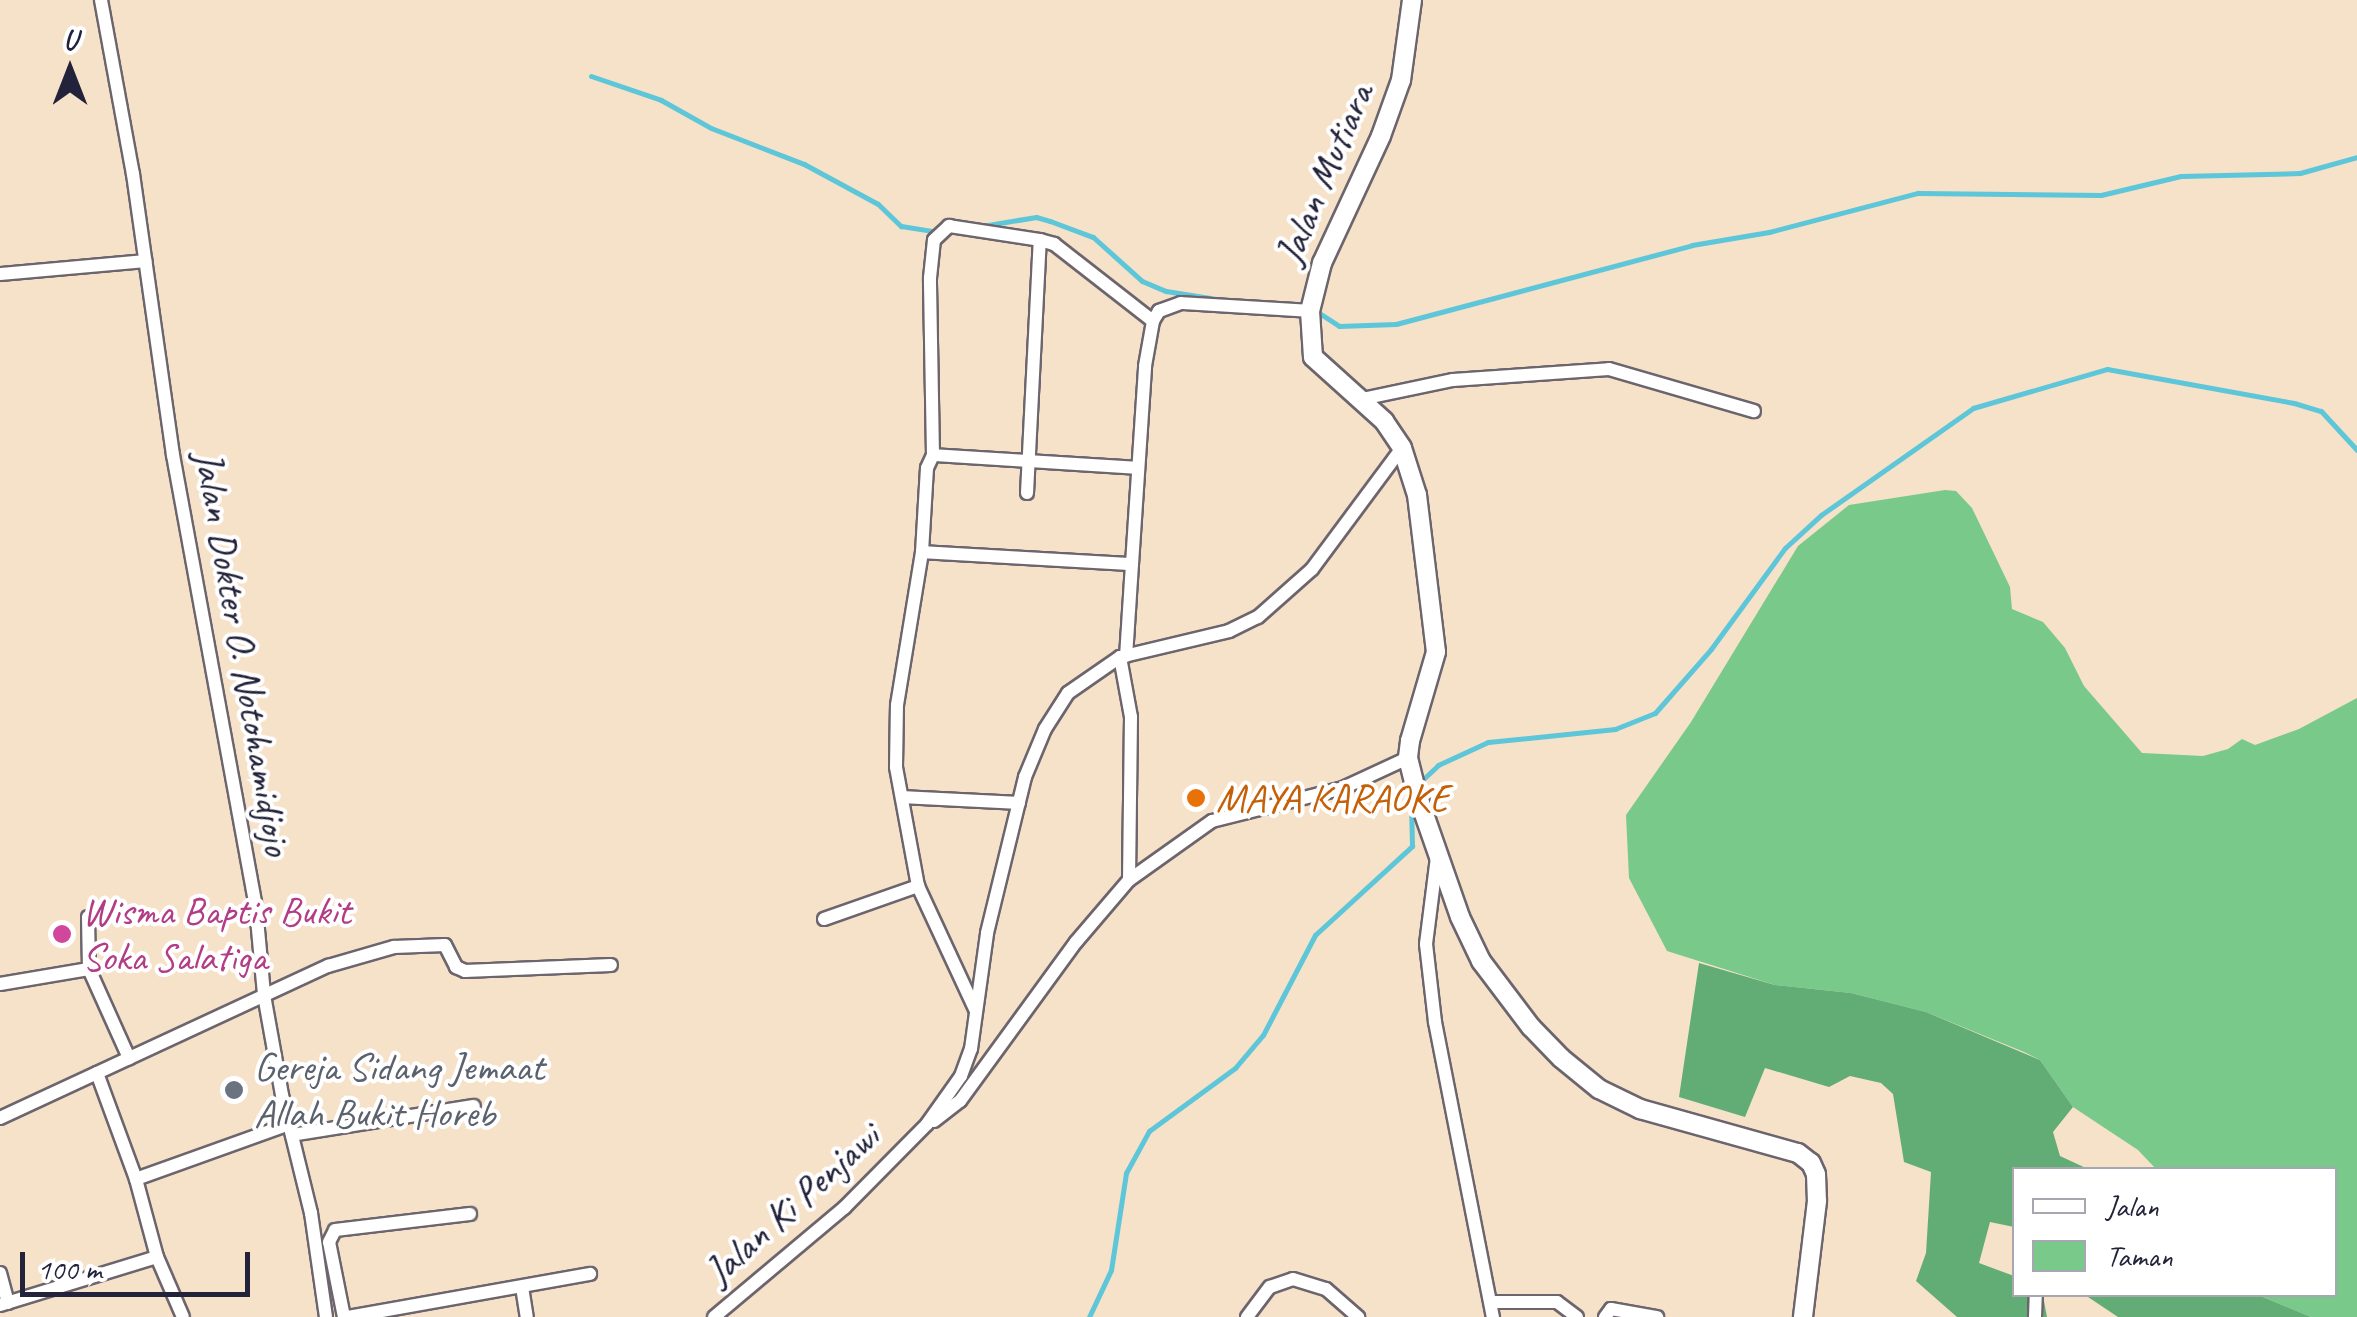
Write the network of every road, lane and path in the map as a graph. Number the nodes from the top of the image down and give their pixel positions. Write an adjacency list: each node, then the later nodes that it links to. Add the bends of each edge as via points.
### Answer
1 (101, 0): 4 (street, Jalan Dokter O. Notohamidjojo)
2 (1412, 0): 6 (street, Jalan Mutiara, via 1401,80 1322,263)
3 (1040, 240): 7 (street); 11 (street, via 957,226 944,228 934,240); 12 (street)
4 (146, 261): 5 (street); 29 (street, Jalan Dokter O. Notohamidjojo, via 172,455 253,889)
5 (0, 274)
6 (1310, 309): 7 (street, via 1181,304); 8 (street, Jalan Mutiara, via 1313,357)
7 (1153, 321): 13 (street)
8 (1362, 399): 9 (street, via 1453,380 1609,369); 10 (street, Jalan Mutiara)
9 (1754, 411)
10 (1402, 448): 17 (street, via 1312,569 1258,617); 18 (street, Jalan Mutiara, via 1417,495 1436,626 1436,652)
11 (933, 456): 12 (street); 15 (street)
12 (1029, 463): 13 (street); 14 (street)
13 (1138, 468): 16 (street)
14 (1028, 492)
15 (922, 552): 16 (street); 19 (street, via 898,705)
16 (1132, 564): 17 (street)
17 (1123, 656): 20 (street, via 1080,681 1055,712); 22 (street, via 1131,717)
18 (1408, 758): 21 (street); 22 (street, via 1343,788 1212,821)
19 (902, 797): 20 (street); 23 (street)
20 (1019, 803): 30 (street, via 986,932)
21 (1437, 854): 43 (street, via 1426,944 1435,1022); 57 (street, via 1481,961 1561,1058 1599,1089 1640,1109 1798,1154 1811,1164 1817,1200)
22 (1129, 880): 35 (street, via 960,1101)
23 (918, 886): 25 (street); 30 (street)
24 (88, 916): 27 (street)
25 (824, 919)
26 (611, 964): 29 (street, via 466,972 445,944 394,947)
27 (89, 970): 28 (street); 31 (street)
28 (0, 984)
29 (264, 994): 31 (street); 36 (street, Jalan Dokter O. Notohamidjojo)
30 (976, 1012): 35 (street, via 961,1076)
31 (129, 1058): 32 (street)
32 (97, 1073): 34 (street); 37 (street)
33 (474, 1106): 36 (street)
34 (0, 1118)
35 (928, 1124): 45 (street, Jalan Ki Penjawi)
36 (291, 1130): 37 (street); 47 (street, Jalan Dokter O. Notohamidjojo)
37 (136, 1179): 39 (street)
38 (470, 1214): 48 (street, via 335,1230 329,1242)
39 (157, 1257): 44 (street); 46 (street)
40 (0, 1273): 44 (street)
41 (590, 1274): 42 (street)
42 (522, 1287): 48 (street); 49 (street)
43 (1490, 1302): 53 (street); 54 (street, via 1557,1302)
44 (4, 1304)
45 (731, 1311): 50 (street, Jalan Ki Penjawi)
46 (183, 1317)
47 (326, 1317)
48 (346, 1317)
49 (527, 1317)
50 (714, 1317)
51 (1247, 1317): 52 (street, via 1270,1287 1293,1279 1326,1290)
52 (1358, 1317)
53 (1493, 1317)
54 (1577, 1317)
55 (1605, 1317): 56 (street, via 1612,1309)
56 (1657, 1317)
57 (1803, 1317)

